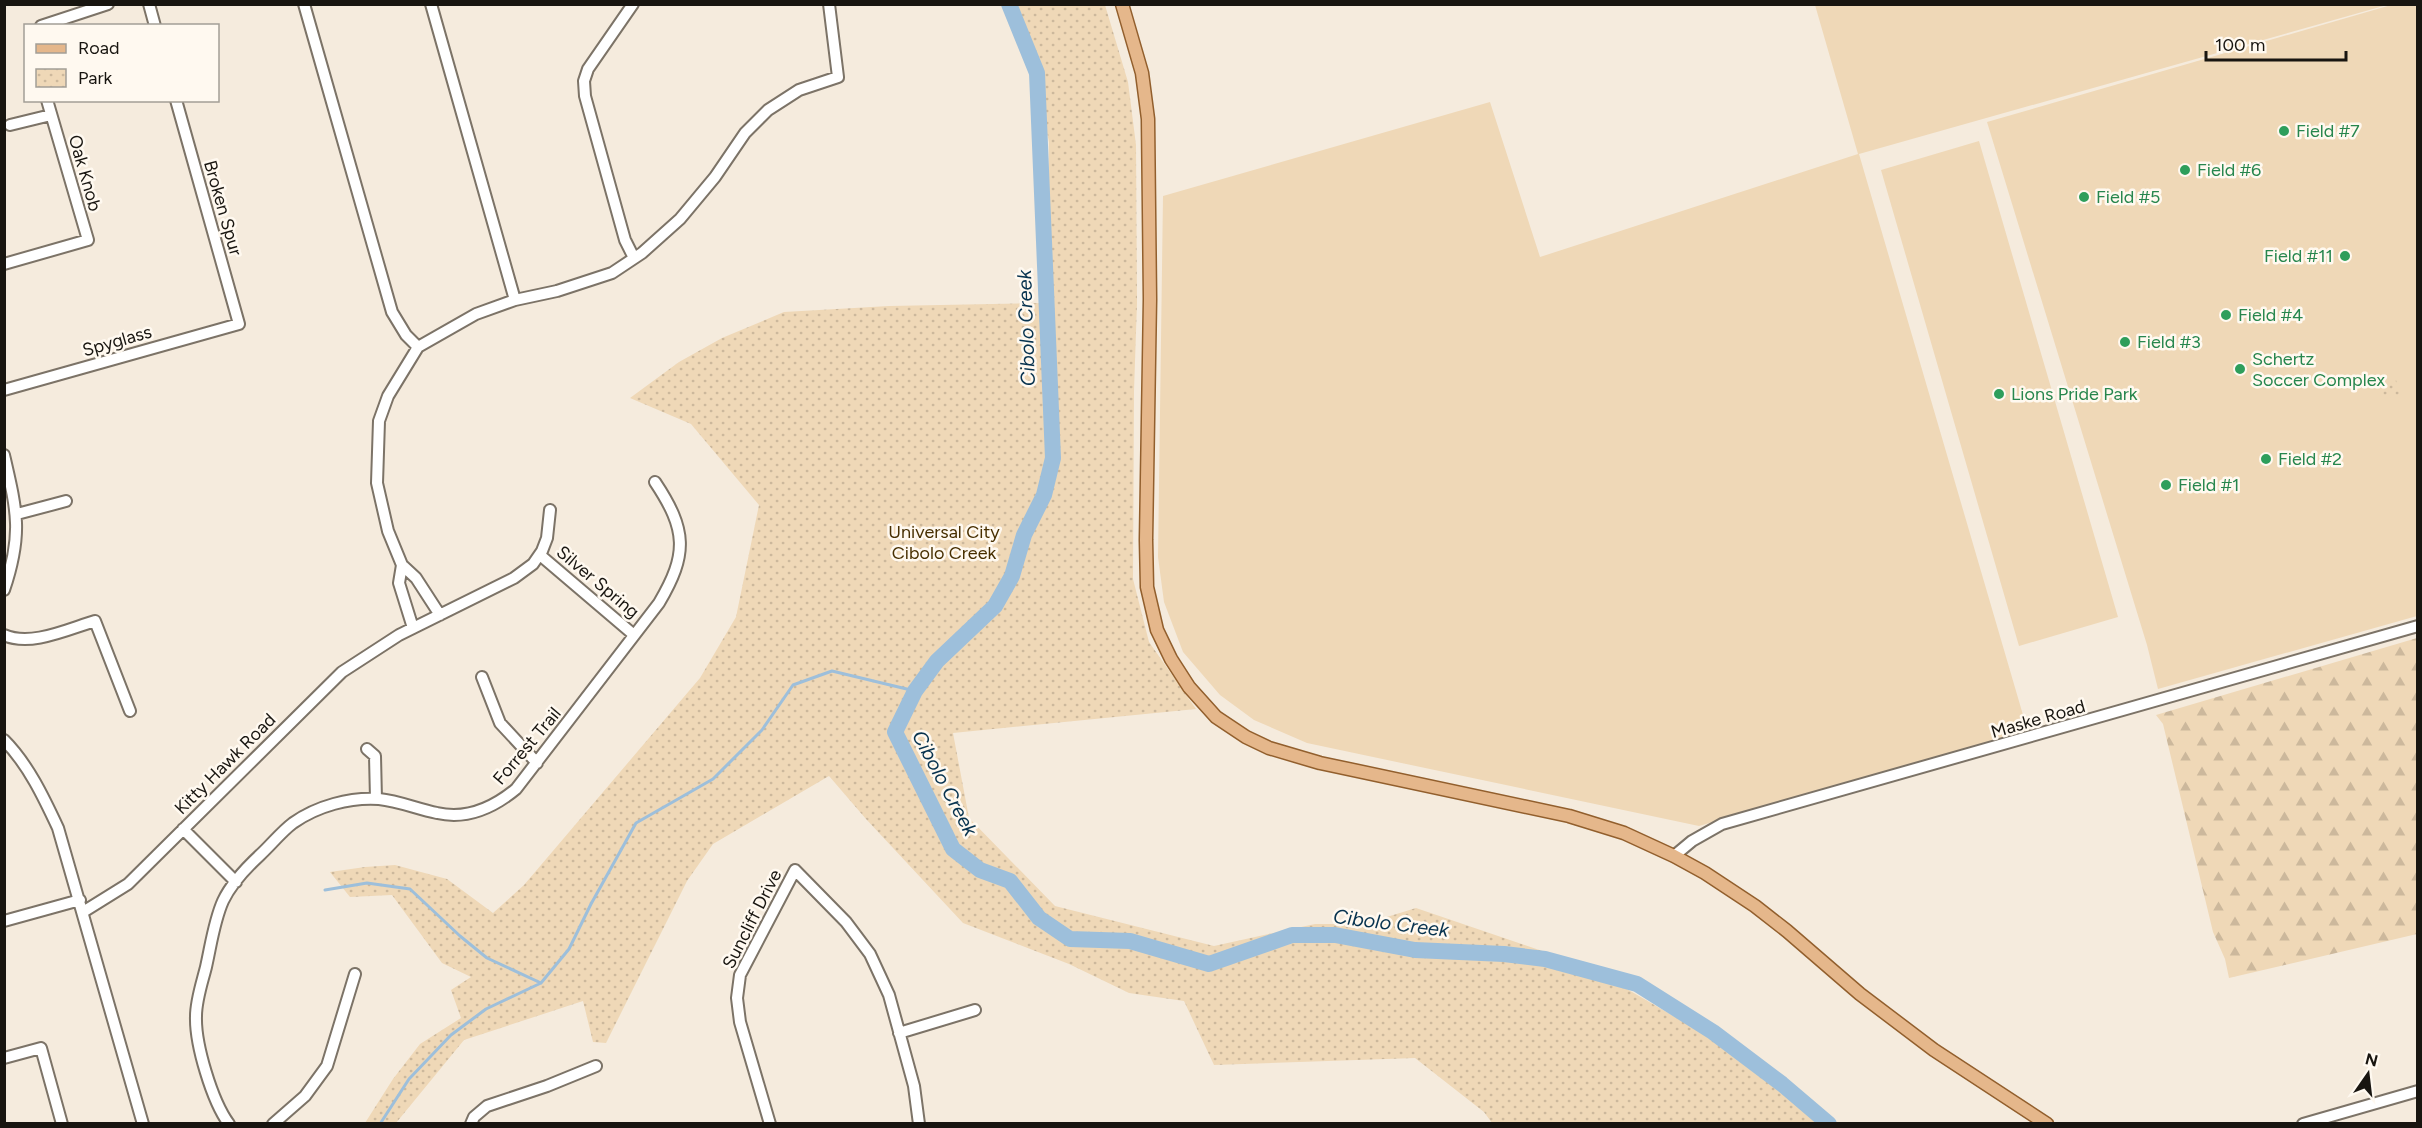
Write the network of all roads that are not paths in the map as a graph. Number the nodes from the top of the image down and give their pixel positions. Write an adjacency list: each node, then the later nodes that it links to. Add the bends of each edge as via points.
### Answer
1 (108, 4): 8 (street)
2 (148, 4): 9 (street)
3 (304, 4): 18 (street, via 392,312)
4 (431, 4): 16 (street)
5 (633, 4): 14 (street, via 588,69 584,81 625,240)
6 (829, 4): 14 (street, via 838,77 799,90 768,110 745,133 680,219)
7 (1122, 4): 41 (main road, via 1142,73 1148,129 1147,587 1157,630 1182,677 1216,717 1269,748 1330,765 1569,816 1624,833)
8 (46, 24)
9 (153, 24)
10 (48, 102): 12 (street, Oak Knob)
11 (177, 102): 17 (street, Broken Spur)
12 (51, 115): 13 (street, Oak Knob); 15 (street, Oak Knob, via 88,240)
13 (9, 125)
14 (634, 258): 16 (street, via 612,273)
15 (4, 264)
16 (515, 300): 18 (street, via 476,314)
17 (239, 324): 19 (street, Spyglass)
18 (418, 347): 26 (street, via 388,396 379,421 377,448 377,483 388,531)
19 (4, 390)
20 (4, 455): 24 (street)
21 (655, 482): 33 (street, Forrest Trail, via 670,508 682,545 671,582)
22 (66, 501): 24 (street)
23 (550, 510): 25 (street, via 547,538)
24 (17, 514): 27 (street, via 16,550)
25 (540, 555): 29 (street, Kitty Hawk Road, via 514,578); 33 (street, Silver Spring)
26 (402, 565): 29 (street, via 416,578); 31 (street, via 399,584)
27 (6, 578): 28 (street)
28 (4, 590)
29 (440, 615): 31 (street, Kitty Hawk Road)
30 (2418, 626): 41 (street, Maske Road, via 1722,824)
31 (413, 628): 40 (street, Kitty Hawk Road, via 333,679)
32 (4, 635): 35 (street, via 33,639 95,621)
33 (634, 635): 38 (street, Forrest Trail)
34 (482, 677): 38 (street, via 500,723)
35 (130, 711)
36 (4, 740): 43 (street, via 13,748 49,809)
37 (368, 749): 39 (street, via 375,756)
38 (537, 763): 39 (street, Forrest Trail, via 503,800 470,814 444,815)
39 (376, 799): 42 (street, Forrest Trail, via 324,807 293,824)
40 (183, 829): 42 (street); 44 (street, Kitty Hawk Road, via 128,884)
41 (1674, 856): 59 (main road, via 1755,906 1926,1044)
42 (236, 882): 54 (street, Forrest Trail, via 218,915 196,1015 213,1095)
43 (80, 900): 44 (street); 45 (street)
44 (83, 912): 53 (street)
45 (4, 921)
46 (355, 974): 55 (street, via 327,1066 305,1096)
47 (975, 1011): 48 (street)
48 (899, 1033): 57 (street, Suncliff Drive, via 889,995 870,954 846,922 795,870 740,975 737,998 740,1022); 58 (street, Suncliff Drive, via 914,1086)
49 (4, 1058): 52 (street, via 41,1048)
50 (596, 1066): 56 (street, via 488,1106)
51 (2418, 1091): 60 (street)
52 (62, 1124)
53 (143, 1124)
54 (229, 1124)
55 (273, 1124)
56 (471, 1124)
57 (770, 1124)
58 (919, 1124)
59 (2047, 1124)
60 (2303, 1124)

